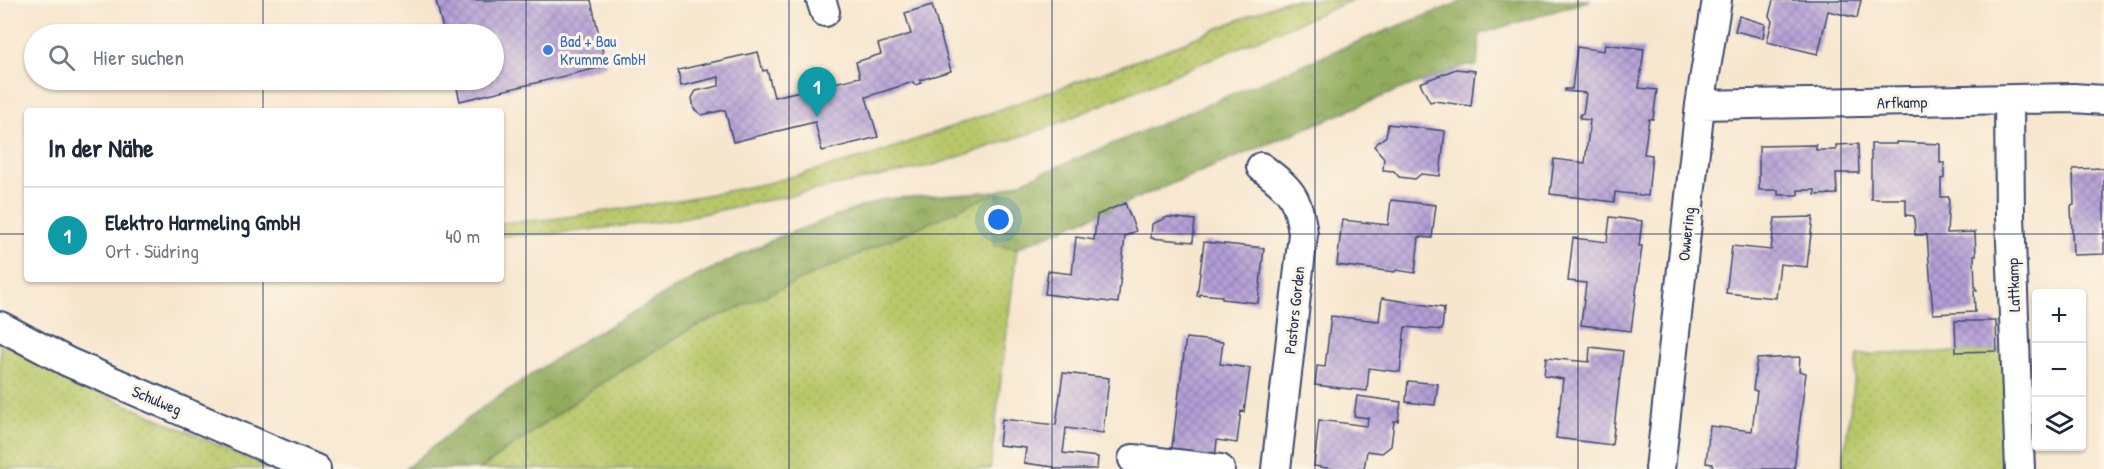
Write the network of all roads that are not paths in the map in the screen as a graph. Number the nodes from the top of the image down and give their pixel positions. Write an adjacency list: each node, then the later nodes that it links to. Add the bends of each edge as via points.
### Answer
1 (1717, 0): 4 (street, Owwering)
2 (2009, 100): 3 (street, Arfkamp); 4 (street, Arfkamp); 12 (street, Lattkamp)
3 (2104, 100)
4 (1700, 105): 11 (street, Owwering)
5 (1261, 167): 10 (street, Pastors Gorden, via 1293,194 1303,234)
6 (0, 326): 8 (street, Schulweg, via 68,362)
7 (1133, 459): 9 (street)
8 (316, 469)
9 (1220, 469)
10 (1276, 469)
11 (1660, 469)
12 (2020, 469)

